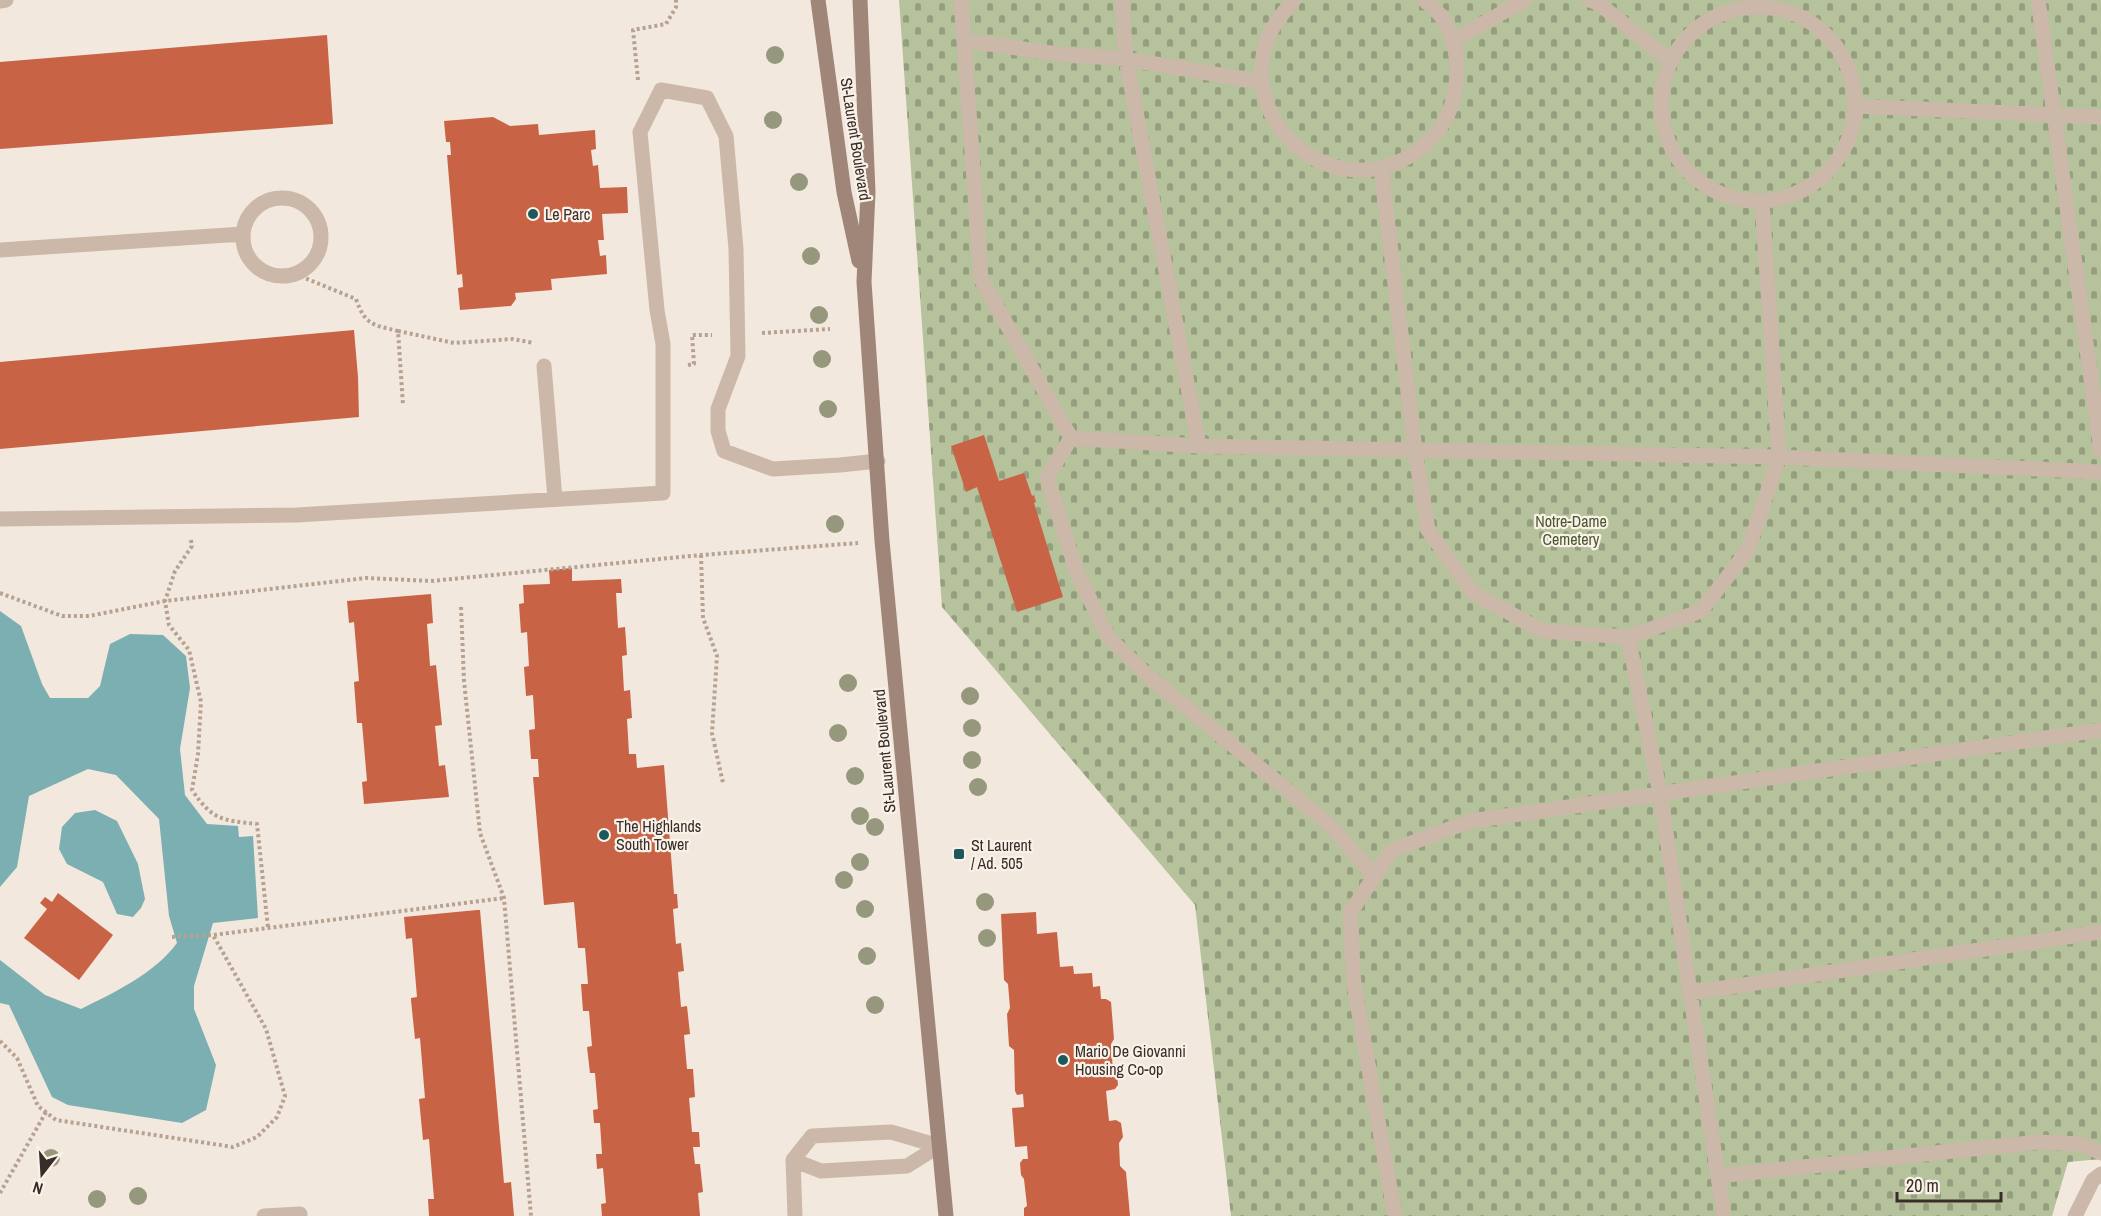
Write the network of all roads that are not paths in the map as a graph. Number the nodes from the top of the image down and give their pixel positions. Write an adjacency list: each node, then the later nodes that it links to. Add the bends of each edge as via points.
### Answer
1 (6, 0): 11 (lane)
2 (818, 0): 25 (main road, St-Laurent Boulevard, via 844,192)
3 (860, 0): 25 (main road, St-Laurent Boulevard, via 868,192)
4 (961, 0): 13 (lane)
5 (1122, 0): 15 (lane)
6 (1294, 0): 17 (lane, via 1277,19 1264,49)
7 (1424, 0): 14 (lane, via 1441,17)
8 (1525, 0): 14 (lane)
9 (1589, 0): 16 (lane, via 1598,3)
10 (2038, 0): 19 (lane)
11 (0, 1)
12 (1754, 4): 16 (lane, via 1715,16 1688,35); 18 (lane, via 1809,21 1830,38 1847,66)
13 (964, 40): 15 (lane, via 1057,54); 27 (lane, via 981,279)
14 (1452, 41): 21 (lane, via 1458,79 1451,110 1434,138 1408,158)
15 (1126, 59): 17 (lane); 28 (lane)
16 (1670, 61): 22 (lane, via 1661,92 1662,125 1674,155 1696,179 1724,195)
17 (1261, 82): 21 (lane, via 1270,113 1288,140 1314,160 1345,170)
18 (1854, 106): 19 (lane); 22 (lane, via 1852,129 1839,158 1817,182 1788,197)
19 (2055, 115): 20 (lane); 30 (lane)
20 (2101, 117)
21 (1382, 168): 29 (lane)
22 (1762, 201): 31 (lane)
23 (243, 234): 23 (lane, via 244,247 258,268 282,276 306,268 315,258 321,233 311,210 300,202 275,198 253,210); 24 (lane)
24 (0, 250)
25 (864, 282): 32 (main road, St-Laurent Boulevard)
26 (544, 366): 34 (lane)
27 (1071, 438): 28 (lane); 39 (lane, via 1047,477 1076,570 1107,637 1147,675 1331,826)
28 (1199, 446): 29 (lane)
29 (1415, 450): 31 (lane); 36 (lane, via 1428,530 1473,593 1543,631)
30 (2101, 450)
31 (1779, 457): 33 (lane); 36 (lane, via 1748,550 1701,611)
32 (878, 461): 34 (lane, via 773,469 724,451 718,431 718,409 738,356 736,249 726,136 707,98 661,90 640,132 663,344 663,493); 42 (main road, St-Laurent Boulevard, via 882,541)
33 (2101, 472)
34 (555, 499): 35 (lane, via 297,515)
35 (0, 519)
36 (1628, 637): 38 (lane)
37 (2101, 730): 38 (lane)
38 (1660, 794): 39 (lane, via 1472,821 1392,850); 41 (lane)
39 (1374, 876): 51 (lane, via 1350,913 1354,985)
40 (2101, 932): 41 (lane)
41 (1689, 993): 46 (lane)
42 (939, 1146): 44 (lane, via 907,1166 821,1171); 44 (lane, via 891,1132 812,1136); 50 (main road, St-Laurent Boulevard)
43 (2101, 1153): 46 (lane, via 2081,1144 2038,1142)
44 (793, 1160): 49 (lane)
45 (2101, 1174): 53 (lane, via 2093,1180)
46 (1718, 1176): 52 (lane)
47 (300, 1214): 48 (lane)
48 (264, 1216)
49 (795, 1216)
50 (946, 1216)
51 (1395, 1216)
52 (1724, 1216)
53 (2074, 1216)

